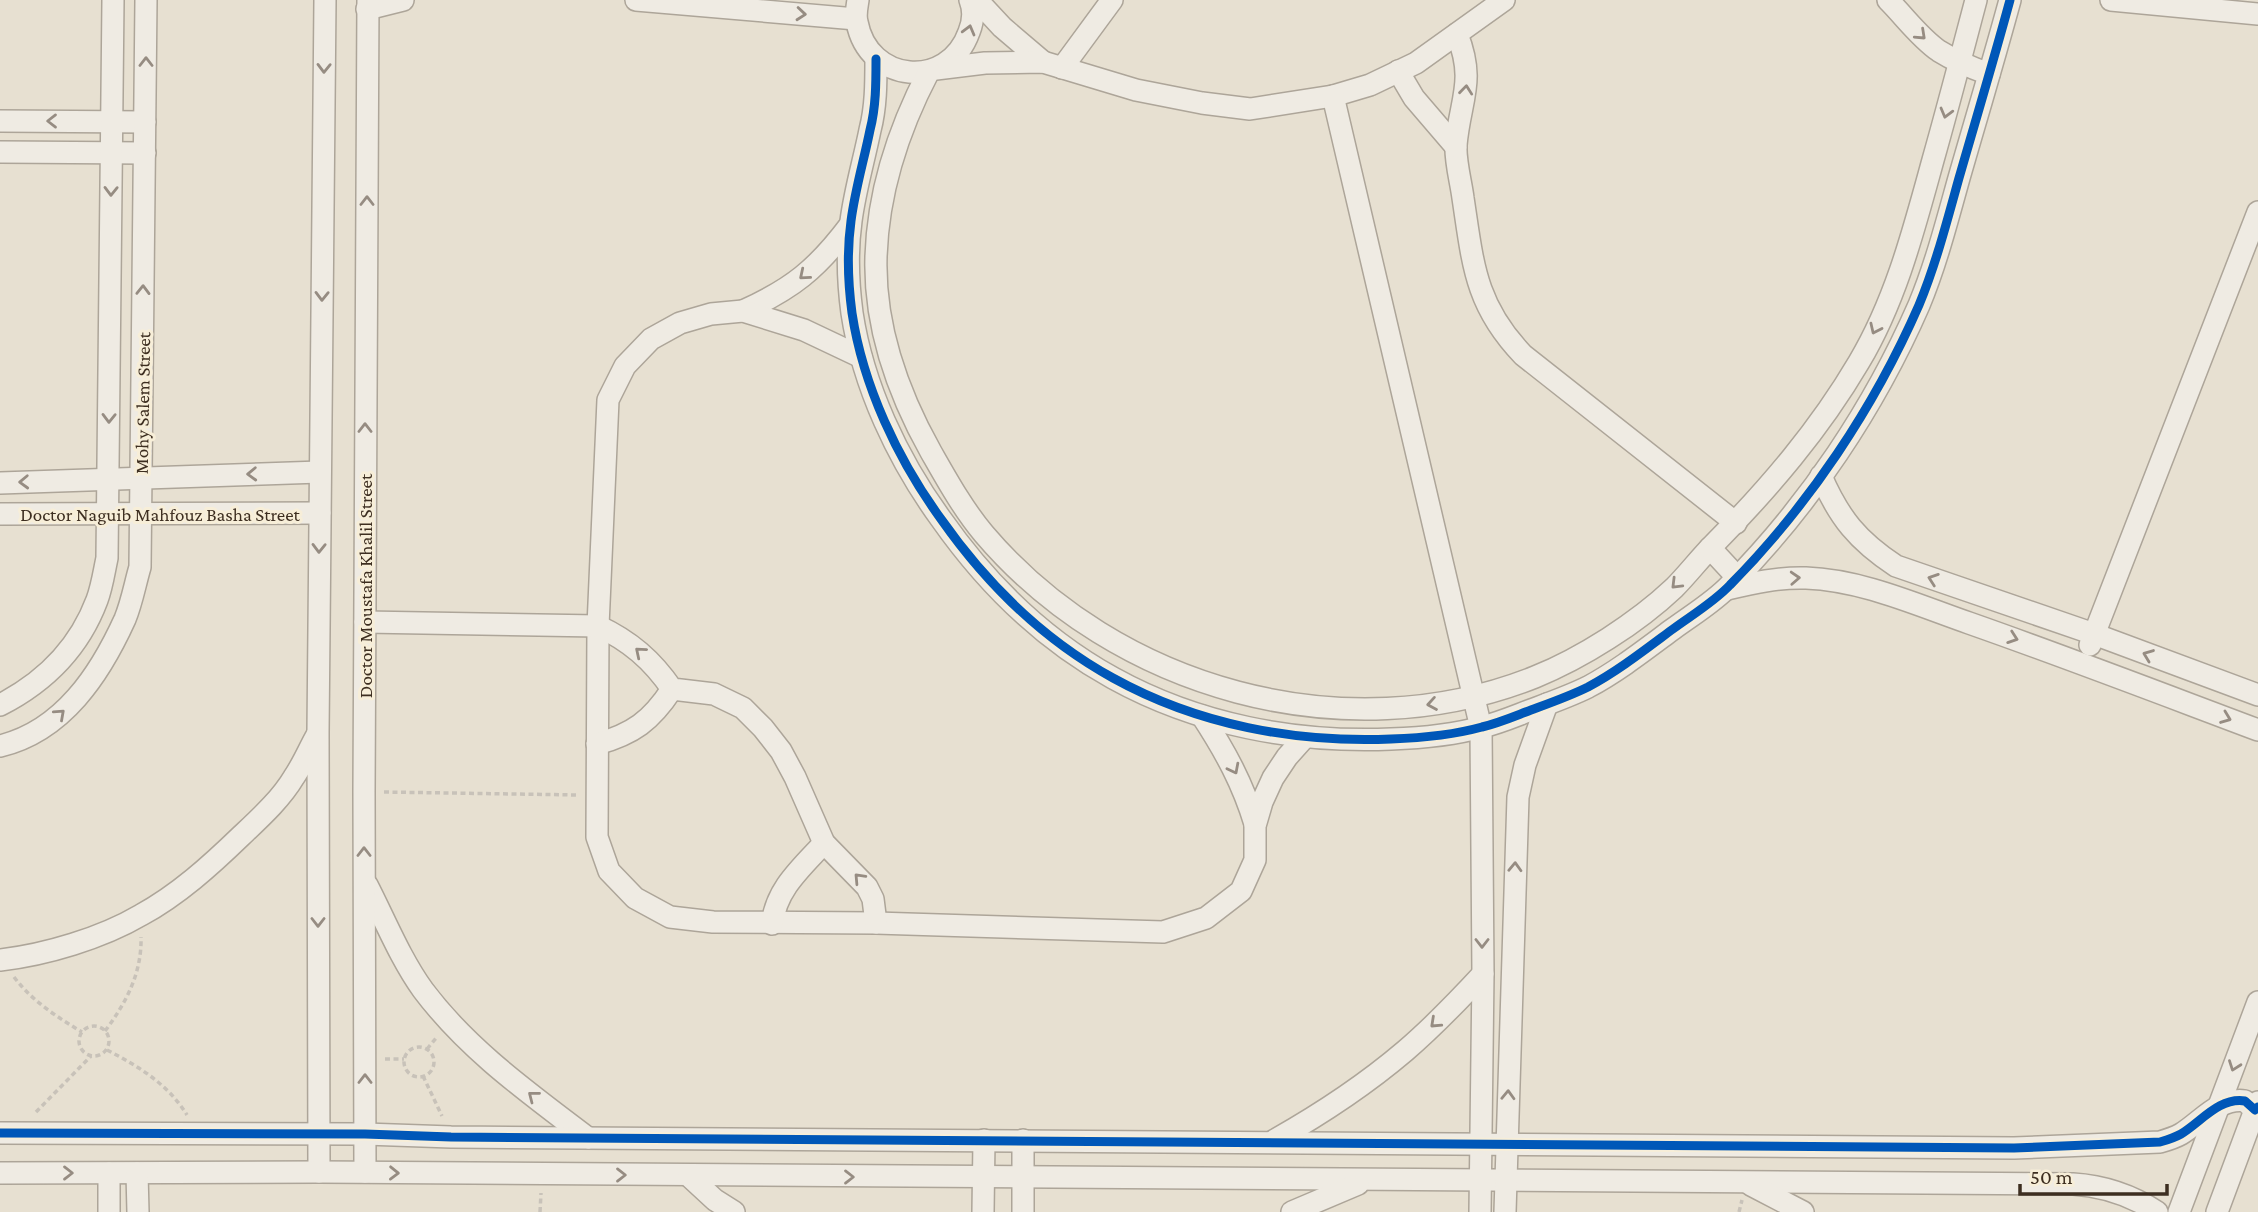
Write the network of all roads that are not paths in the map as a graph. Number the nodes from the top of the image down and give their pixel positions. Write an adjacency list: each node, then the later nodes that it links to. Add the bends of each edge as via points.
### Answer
1 (113, 0): 26 (street, Mohy Salem Street)
2 (146, 0): 27 (street, Mohy Salem Street, one-way to 2)
3 (325, 0): 36 (street, one-way to 36)
4 (403, 0): 14 (street)
5 (635, 0): 15 (street, one-way to 15)
6 (970, 0): 21 (street, one-way to 6, via 953,59 965,44 972,25)
7 (977, 0): 20 (street, via 1002,27)
8 (1112, 0): 20 (street)
9 (1504, 0): 17 (street)
10 (1888, 0): 19 (street, one-way to 19, via 1937,50)
11 (1976, 0): 19 (street)
12 (2010, 0): 23 (street)
13 (2111, 0): 16 (street)
14 (368, 5): 48 (street, Doctor Moustafa Khalil Street, one-way to 14)
15 (857, 9): 18 (street, via 862,41)
16 (2258, 14)
17 (1457, 34): 22 (street); 28 (street, one-way to 17, via 1467,80)
18 (876, 59): 21 (street, via 911,73); 33 (street, via 871,130)
19 (1959, 63): 23 (street); 45 (street, one-way to 45, via 1912,236 1862,357 1793,458)
20 (1052, 65): 21 (street, via 985,63); 24 (street, via 1136,90 1250,109)
21 (932, 70): 54 (street, one-way to 21, via 1416,707 1359,710 1303,706 1217,687 1133,651 1078,618 1028,579 983,533 922,435 898,382 878,302 878,221 885,181 911,107)
22 (1398, 71): 24 (street); 28 (street, via 1414,98)
23 (1989, 74): 37 (street, via 1921,300 1888,372)
24 (1333, 96): 54 (street)
25 (0, 121): 26 (street, one-way to 25)
26 (112, 121): 27 (street); 30 (street, Mohy Salem Street)
27 (145, 122): 31 (street, Mohy Salem Street)
28 (1456, 147): 45 (street, via 1474,271 1486,304 1508,340)
29 (0, 152): 30 (street)
30 (111, 153): 31 (street); 39 (street, Mohy Salem Street, one-way to 39)
31 (145, 153): 38 (street, Mohy Salem Street, one-way to 31)
32 (2258, 212): 50 (street)
33 (850, 225): 34 (street, one-way to 34, via 803,277); 35 (street, via 851,303)
34 (743, 312): 35 (street, via 804,330); 49 (street, via 710,314 652,338 625,366 608,400)
35 (862, 357): 57 (street, via 900,452 929,502 962,549 1007,599 1057,642 1112,678)
36 (320, 472): 38 (street, Doctor Naguib Mahfouz Basha Street, one-way to 38); 41 (street)
37 (1821, 476): 47 (street); 50 (street, one-way to 37, via 1896,566 1871,550 1850,528)
38 (142, 478): 39 (street, Doctor Naguib Mahfouz Basha Street); 44 (street, Mohy Salem Street)
39 (108, 479): 40 (street, Doctor Naguib Mahfouz Basha Street, one-way to 40); 43 (street, Mohy Salem Street)
40 (0, 483)
41 (320, 513): 44 (street, Doctor Naguib Mahfouz Basha Street); 60 (street, one-way to 60)
42 (0, 514): 43 (street, Doctor Naguib Mahfouz Basha Street)
43 (108, 515): 44 (street, Doctor Naguib Mahfouz Basha Street); 56 (street, Mohy Salem Street, via 107,558 97,599 79,637 52,670)
44 (142, 515): 63 (street, Mohy Salem Street, one-way to 44, via 48,724 79,697 102,663 126,617 140,566)
45 (1735, 523): 46 (street)
46 (1710, 548): 47 (street); 54 (street, one-way to 54, via 1672,589 1625,626 1534,677)
47 (1732, 583): 51 (street, one-way to 51, via 1792,578 1844,582); 55 (street, via 1648,648 1598,680)
48 (365, 622): 49 (street); 66 (street, Doctor Moustafa Khalil Street, one-way to 48)
49 (598, 626): 52 (street, one-way to 49, via 640,651); 62 (street)
50 (2094, 634): 51 (street); 53 (street, one-way to 50)
51 (2083, 663): 59 (street, one-way to 59)
52 (672, 689): 62 (street, via 641,726); 65 (street, via 714,694 743,708 763,728 795,776)
53 (2258, 695)
54 (1474, 696): 58 (street)
55 (1547, 704): 58 (street); 82 (street, one-way to 55, via 1518,797)
56 (0, 705)
57 (1202, 716): 61 (street); 64 (street, one-way to 64, via 1235,769)
58 (1481, 728): 61 (street, via 1419,738); 70 (street, one-way to 70)
59 (2258, 730)
60 (318, 733): 69 (street, via 294,778 260,818 184,887 141,916 86,939 34,956); 75 (street, one-way to 75)
61 (1304, 738): 64 (street, via 1273,778)
62 (597, 744): 68 (street, via 597,837 609,871 635,898 670,917)
63 (0, 746)
64 (1255, 826): 67 (street, via 1255,860 1241,891 1206,918 1163,932)
65 (824, 843): 67 (street, one-way to 65, via 867,887); 68 (street, via 782,891)
66 (365, 880): 76 (street, Doctor Moustafa Khalil Street, one-way to 66); 77 (street, one-way to 66, via 496,1067 449,1022 422,988)
67 (876, 923): 68 (street)
68 (772, 924)
69 (1, 960)
70 (1483, 974): 80 (street, one-way to 80, via 1395,1059); 81 (street)
71 (2258, 1002): 72 (street, one-way to 72)
72 (2220, 1105): 73 (street, via 2241,1100); 82 (street, via 2181,1134 2160,1142 2014,1148); 105 (street)
73 (2257, 1106): 106 (street)
74 (8, 1134): 75 (street)
75 (319, 1134): 76 (street); 83 (street)
76 (365, 1134): 77 (street); 84 (street, Doctor Moustafa Khalil Street)
77 (587, 1138): 78 (street)
78 (984, 1140): 79 (street); 89 (street)
79 (1023, 1140): 80 (street); 90 (street)
80 (1272, 1142): 81 (street)
81 (1482, 1143): 82 (street); 92 (street)
82 (1506, 1143): 93 (street)
83 (319, 1172): 84 (street); 87 (street)
84 (365, 1172): 88 (street, one-way to 88)
85 (0, 1173): 86 (street, one-way to 86)
86 (108, 1173): 87 (street); 95 (street)
87 (137, 1173): 96 (street)
88 (690, 1176): 89 (street, one-way to 89); 97 (street)
89 (984, 1178): 90 (street); 98 (street)
90 (1023, 1178): 91 (street); 99 (street)
91 (1366, 1180): 92 (street); 100 (street)
92 (1481, 1181): 93 (street); 101 (street)
93 (1505, 1181): 94 (street); 102 (street)
94 (1746, 1182): 103 (street); 104 (street, via 2091,1185 2114,1190)
95 (109, 1212)
96 (138, 1212)
97 (734, 1212)
98 (983, 1212)
99 (1023, 1212)
100 (1292, 1212)
101 (1480, 1212)
102 (1505, 1212)
103 (1802, 1212)
104 (2157, 1212)
105 (2179, 1212)
106 (2217, 1212)

